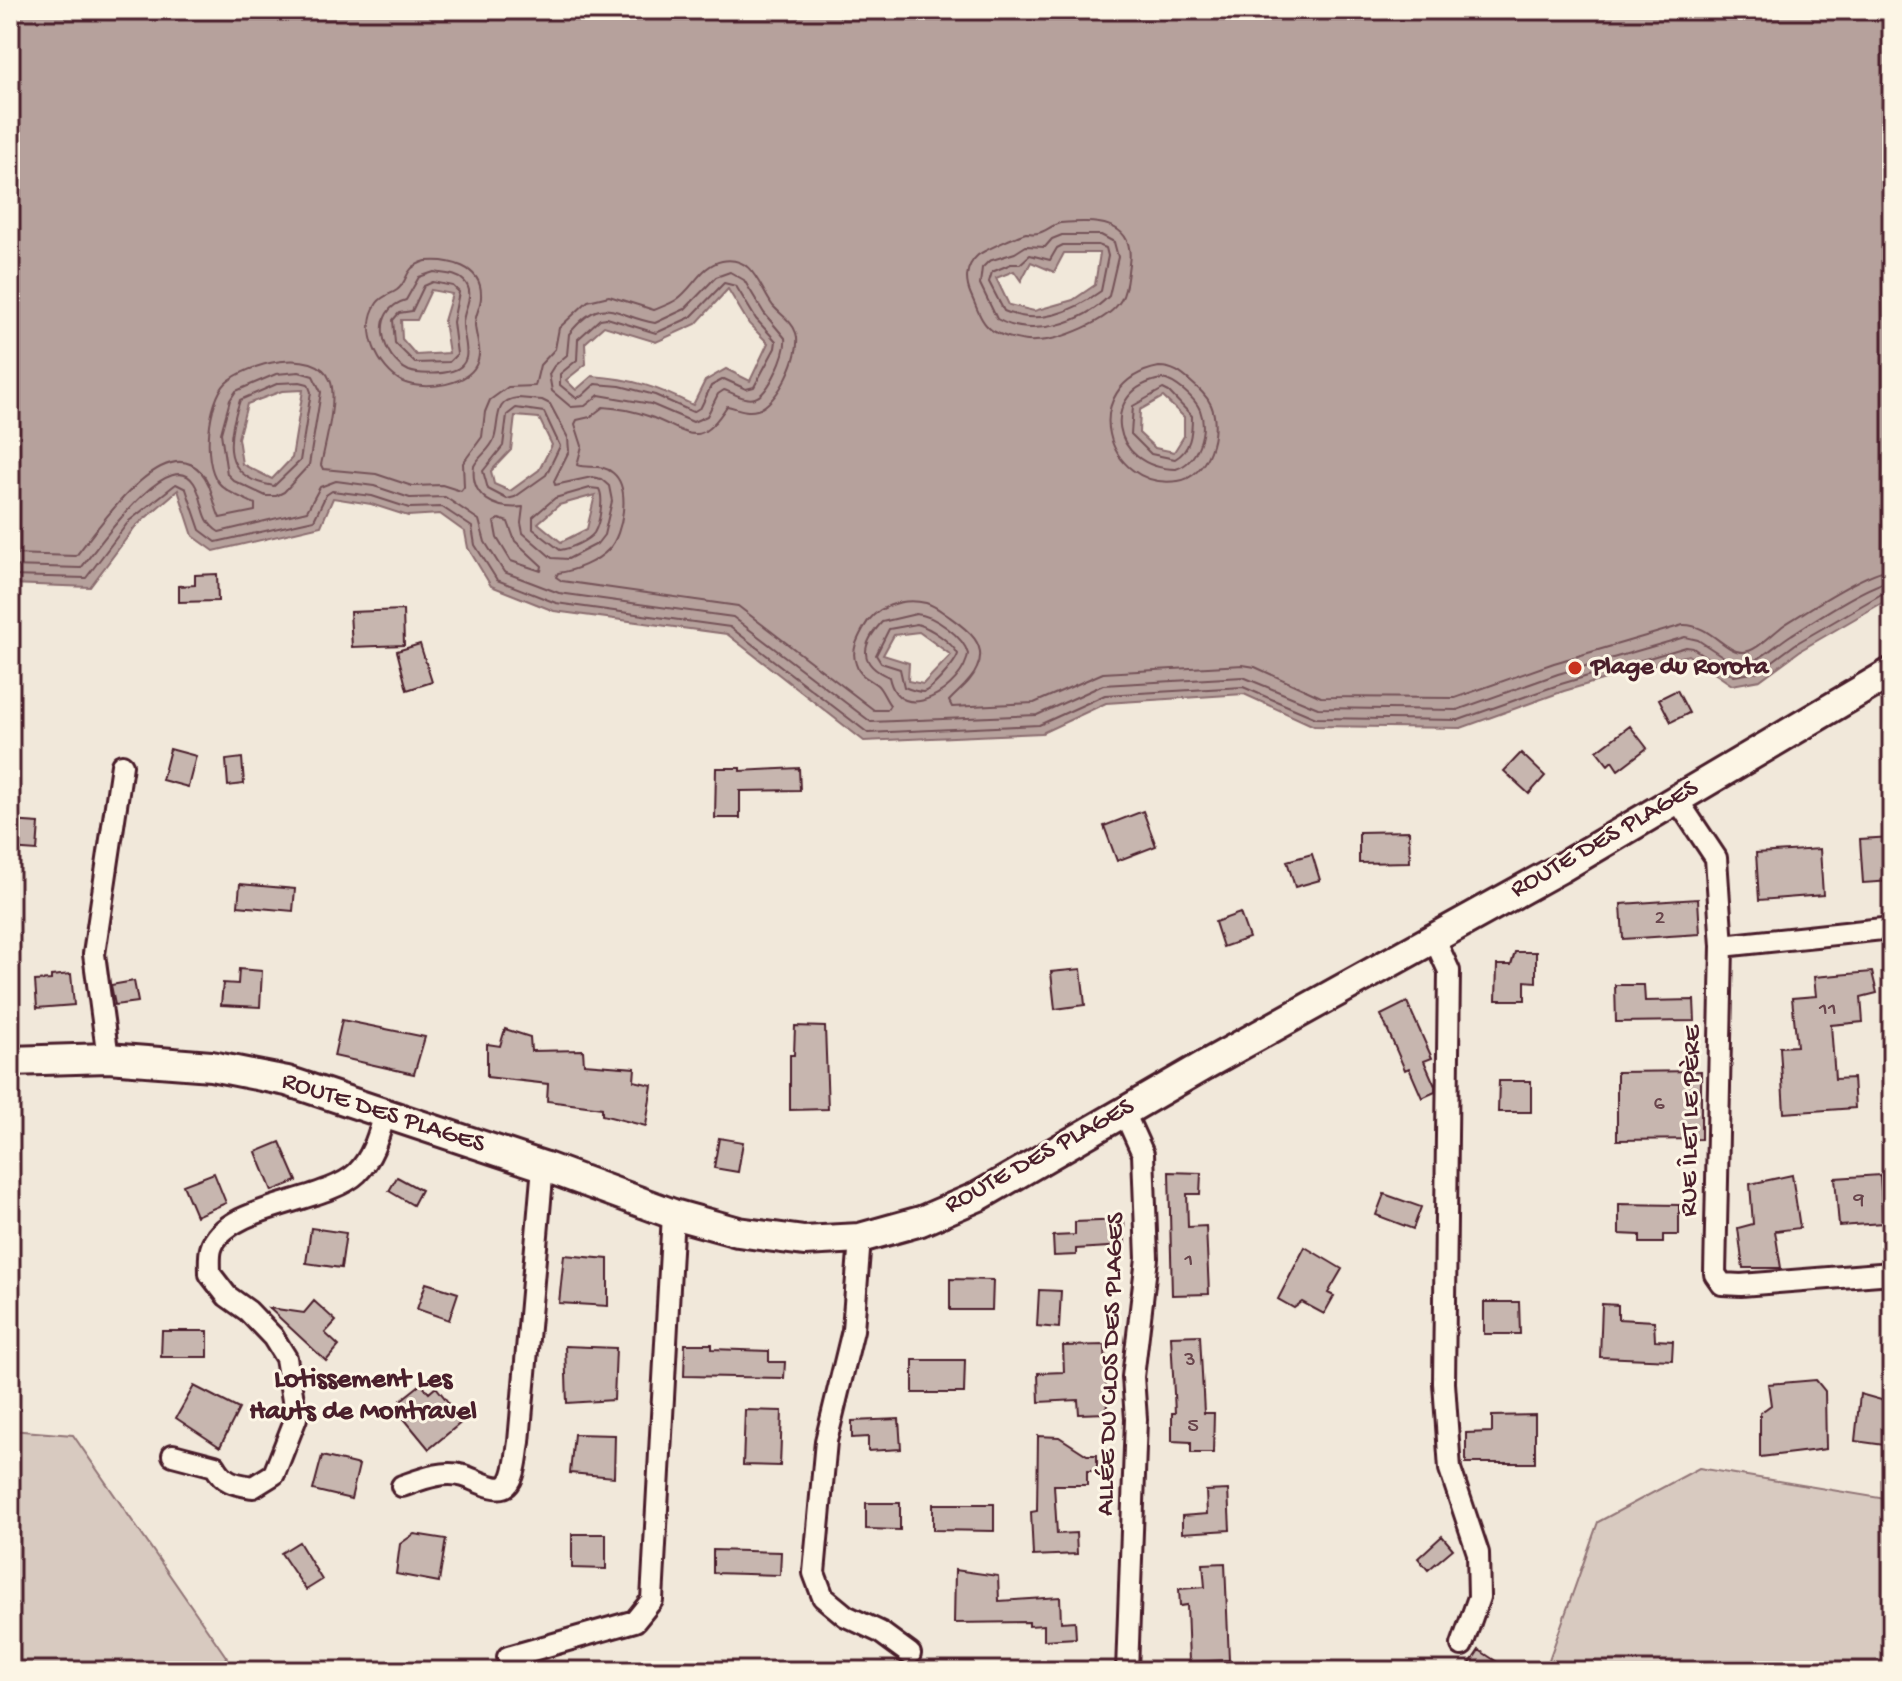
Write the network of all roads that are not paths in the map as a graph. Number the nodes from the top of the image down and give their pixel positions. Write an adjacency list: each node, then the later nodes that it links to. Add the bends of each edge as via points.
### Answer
1 (1892, 672): 3 (street, ROUTE DES PLAGES)
2 (122, 765): 7 (street, via 94,954)
3 (1676, 798): 5 (street, ROUTE DES PLAGES); 6 (street, RUE ÎLET LE PÈRE, via 1716,858)
4 (1892, 928): 6 (street)
5 (1434, 938): 10 (street, ROUTE DES PLAGES); 17 (street, via 1449,971 1445,1397 1450,1469 1478,1553 1479,1597)
6 (1722, 946): 14 (street, RUE ÎLET LE PÈRE, via 1715,1274 1722,1284 1741,1285)
7 (108, 1058): 8 (street, ROUTE DES PLAGES); 9 (street, ROUTE DES PLAGES, via 211,1066 287,1081)
8 (10, 1061)
9 (386, 1111): 11 (street, ROUTE DES PLAGES); 15 (street, via 376,1145 356,1174 233,1222 211,1247 210,1274 273,1337 286,1358 296,1418 274,1474 253,1487 233,1484 215,1466)
10 (1124, 1112): 13 (street, ROUTE DES PLAGES, via 979,1196 921,1221); 20 (street, ALLÉE DU CLOS DES PLAGES, via 1143,1154 1147,1258 1133,1377)
11 (543, 1166): 12 (street, ROUTE DES PLAGES); 16 (street, via 512,1476 499,1488 441,1474)
12 (673, 1214): 13 (street, ROUTE DES PLAGES, via 738,1232 804,1241); 19 (street, via 652,1600 635,1621)
13 (860, 1238): 18 (street, via 853,1330 826,1441 814,1573 823,1597)
14 (1892, 1273)
15 (173, 1455)
16 (402, 1486)
17 (1462, 1645)
18 (910, 1654)
19 (508, 1657)
20 (1127, 1671)

